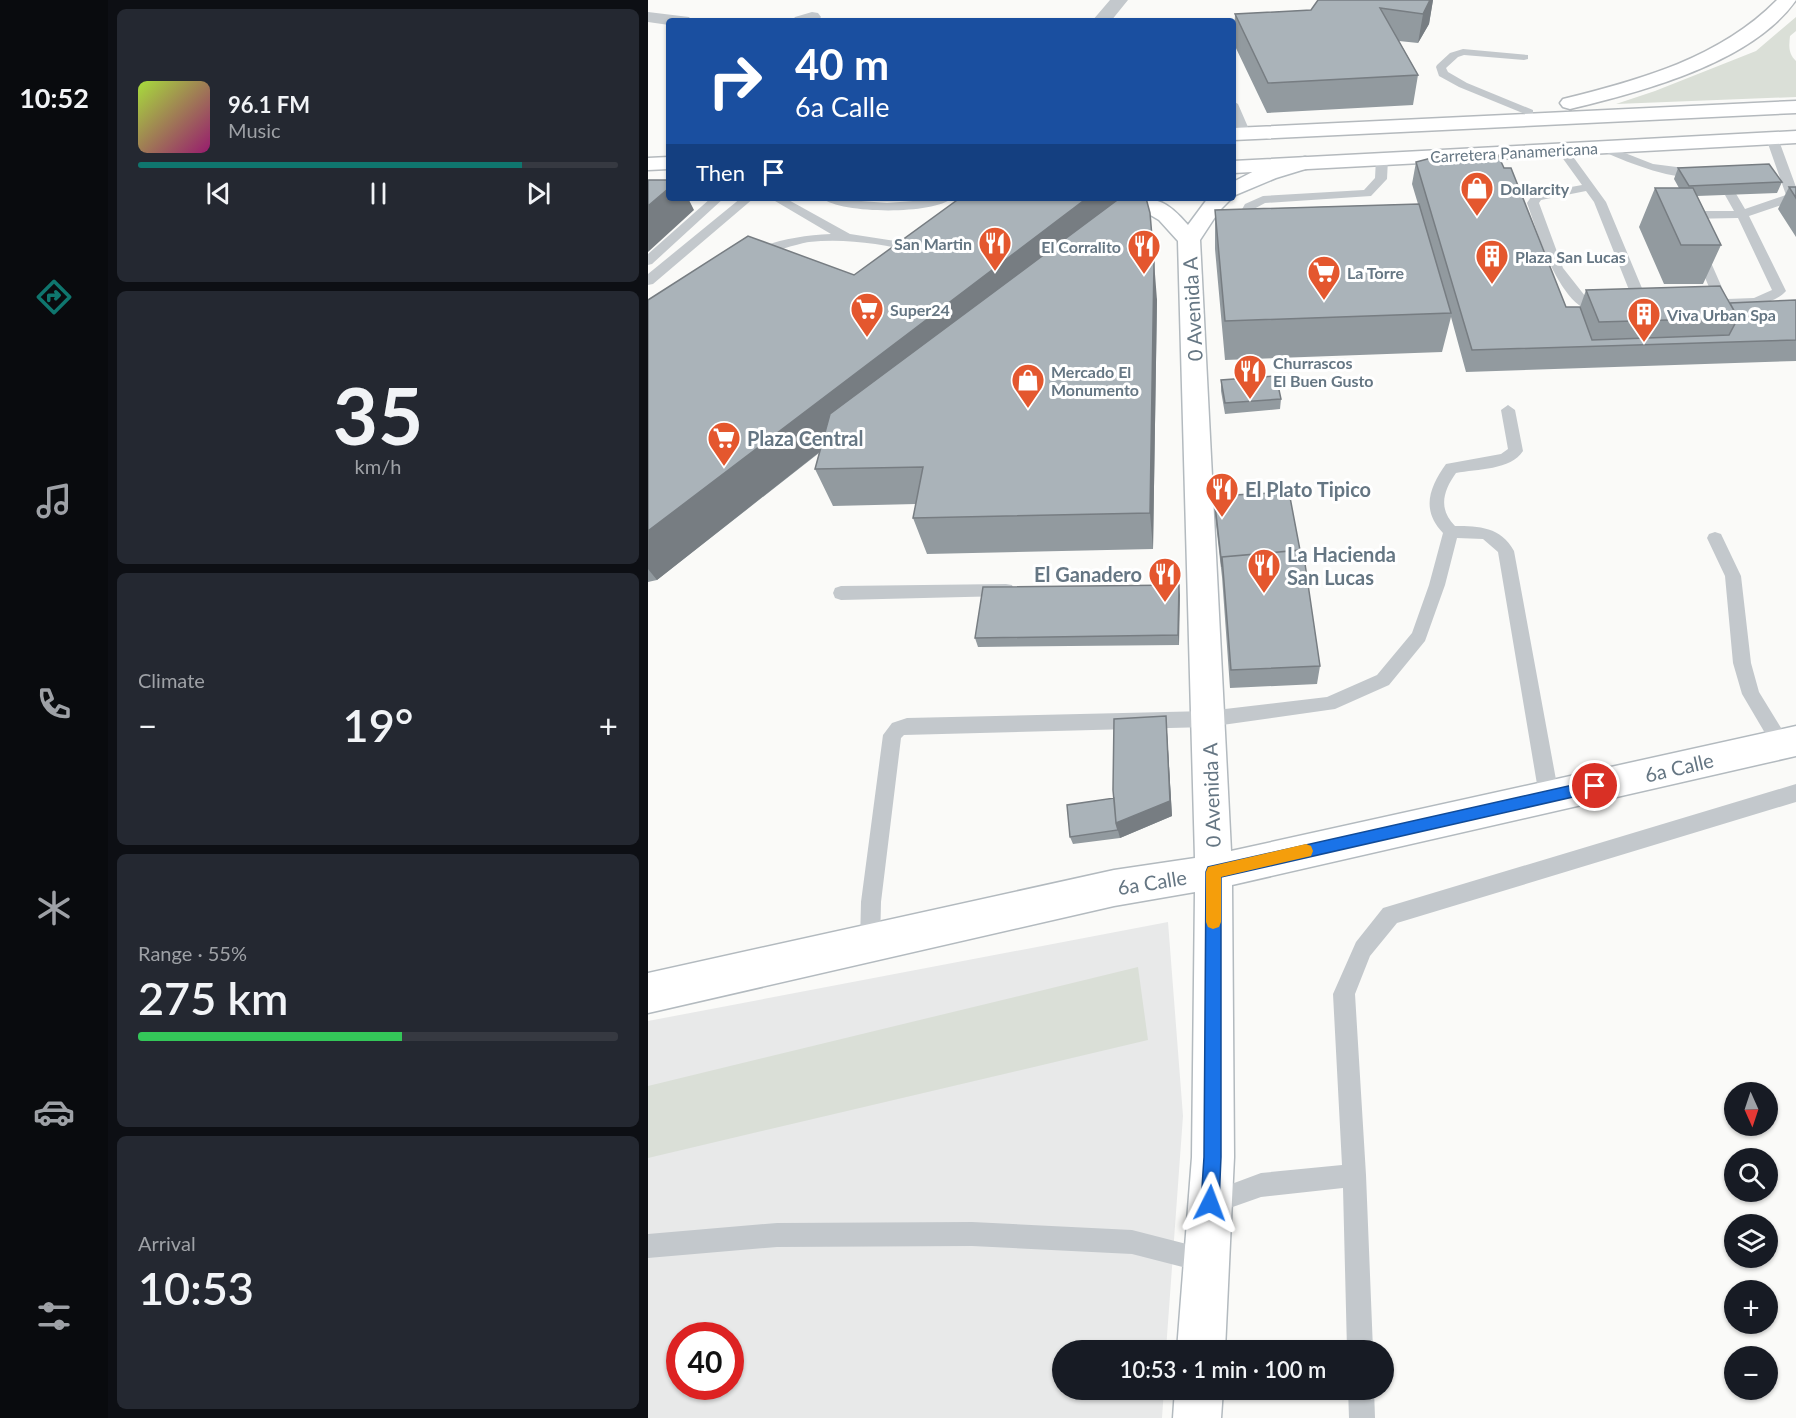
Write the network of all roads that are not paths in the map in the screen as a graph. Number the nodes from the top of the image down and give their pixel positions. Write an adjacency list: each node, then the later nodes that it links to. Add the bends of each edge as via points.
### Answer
1 (1119, 0): 5 (street)
2 (1127, 0): 6 (street)
3 (1786, 0): 10 (main road, via 1762,24 1727,48 1680,69 1592,99)
4 (648, 17): 7 (street)
5 (1104, 18)
6 (1114, 18)
7 (666, 19)
8 (1524, 57): 10 (lane, via 1463,52 1441,67 1443,74 1463,85)
9 (1796, 107): 12 (main road, Carretera Panamericana)
10 (1529, 112): 12 (main road)
11 (1236, 119): 13 (lane)
12 (1482, 122): 13 (main road, Carretera Panamericana)
13 (1239, 134)
14 (1796, 137): 15 (main road, Carretera Panamericana)
15 (1772, 138): 16 (main road, Carretera Panamericana); 36 (lane, via 1779,171 1792,196)
16 (1602, 147): 17 (main road, Carretera Panamericana); 23 (lane, via 1627,160)
17 (1562, 149): 18 (main road, Carretera Panamericana); 25 (lane)
18 (1382, 159): 19 (main road, Carretera Panamericana); 37 (lane, via 1381,179 1368,198 1263,200 1249,207 1243,218 1256,228)
19 (1305, 163): 22 (main road, Carretera Panamericana); 27 (main road, via 1268,173)
20 (648, 164): 21 (main road)
21 (666, 164)
22 (1236, 167)
23 (1664, 171): 24 (lane); 26 (lane)
24 (1710, 173)
25 (1590, 187): 25 (lane, via 1537,197 1533,203 1545,250 1584,304 1620,308 1648,305)
26 (1673, 188)
27 (1236, 189)
28 (1731, 195): 36 (lane)
29 (715, 201): 40 (lane)
30 (744, 201): 43 (lane)
31 (781, 201): 38 (lane)
32 (843, 201): 33 (lane, via 867,206)
33 (934, 201)
34 (1143, 201): 39 (main road, 0 Avenida A, via 1167,215)
35 (1217, 201): 39 (main road, 0 Avenida A)
36 (1742, 214): 44 (lane, via 1779,291 1771,298 1757,301); 44 (lane, via 1685,210)
37 (1268, 228)
38 (850, 239): 41 (lane, via 922,245); 42 (lane, via 807,238 776,243 742,259)
39 (1189, 240): 51 (main road, 0 Avenida A, via 1192,587)
40 (648, 261)
41 (900, 261)
42 (768, 265)
43 (648, 281)
44 (1722, 303): 45 (lane)
45 (1688, 304)
46 (1508, 410): 47 (lane, via 1516,452 1505,459 1451,468 1440,483 1436,512)
47 (1451, 532): 51 (lane, via 1419,636 1383,680 1329,704); 54 (lane, via 1483,532 1499,539 1506,551)
48 (1715, 538): 52 (lane, via 1733,576 1742,663 1751,694)
49 (1018, 590): 50 (lane)
50 (841, 593)
51 (1208, 719): 55 (main road, 0 Avenida A); 56 (lane, via 898,729 892,735 871,902)
52 (1789, 743): 54 (main road, 6a Calle)
53 (1796, 793): 58 (lane, via 1390,915 1363,949 1344,994)
54 (1549, 796): 55 (main road, 6a Calle)
55 (1214, 872): 56 (main road, 6a Calle, via 1114,888); 59 (main road, 0 Avenida A)
56 (870, 944): 57 (main road, 6a Calle)
57 (648, 993)
58 (1354, 1175): 59 (lane, via 1262,1185); 63 (lane)
59 (1210, 1203): 61 (main road, 0 Avenida A)
60 (648, 1246): 61 (lane, via 777,1235 972,1234 1132,1242)
61 (1206, 1261): 62 (main road, 0 Avenida A)
62 (1202, 1340)
63 (1360, 1340)
64 (1198, 1400): 66 (main road)
65 (1361, 1400): 67 (lane)
66 (1197, 1418)
67 (1362, 1418)

